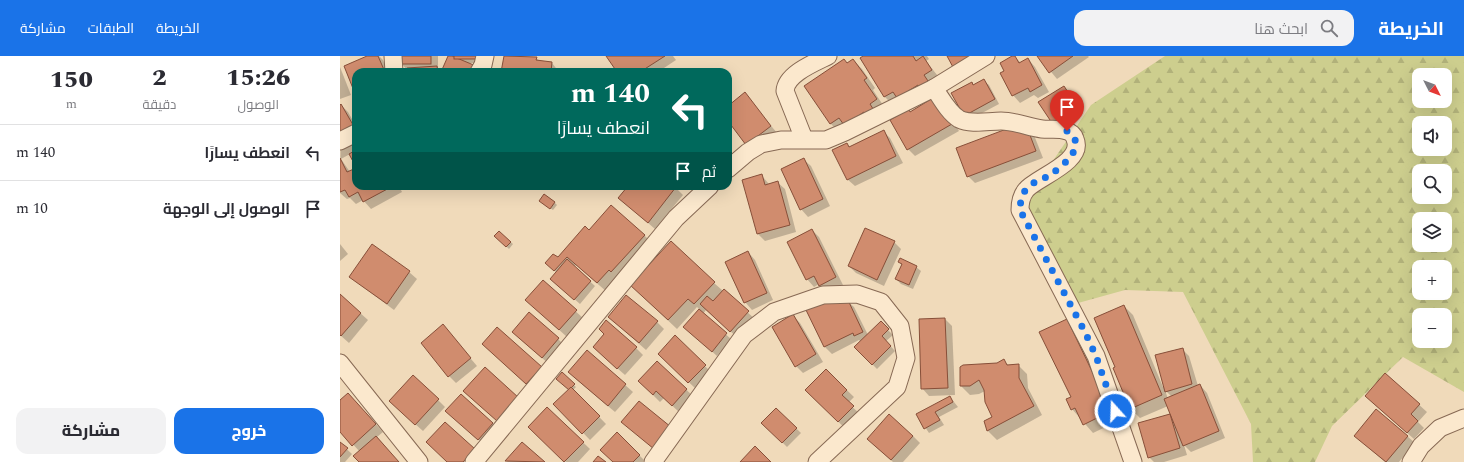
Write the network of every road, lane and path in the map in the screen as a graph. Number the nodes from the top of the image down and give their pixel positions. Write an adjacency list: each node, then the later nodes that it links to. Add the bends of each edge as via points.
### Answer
1 (393, 56): 5 (street)
2 (485, 56): 6 (street)
3 (828, 56): 9 (street, via 793,77 785,86)
4 (986, 56): 7 (street)
5 (394, 68)
6 (481, 68)
7 (934, 88): 9 (street, via 826,140); 19 (street, via 952,113 960,119 969,122 1016,122 1043,129 1067,131 1076,139 1075,152 1068,160 1026,190 1020,201 1020,210 1096,356)
8 (352, 135): 10 (street)
9 (804, 140): 11 (street, via 780,140 761,144)
10 (340, 141)
11 (732, 166)
12 (706, 190): 16 (street, via 676,218)
13 (341, 365): 15 (street)
14 (1464, 418): 20 (street, via 1440,428 1421,446)
15 (418, 462)
16 (474, 462)
17 (654, 462): 18 (street, via 744,335 774,312 823,295 857,294 880,302 900,326 906,358 897,387)
18 (817, 462)
19 (1133, 462)
20 (1411, 462)

